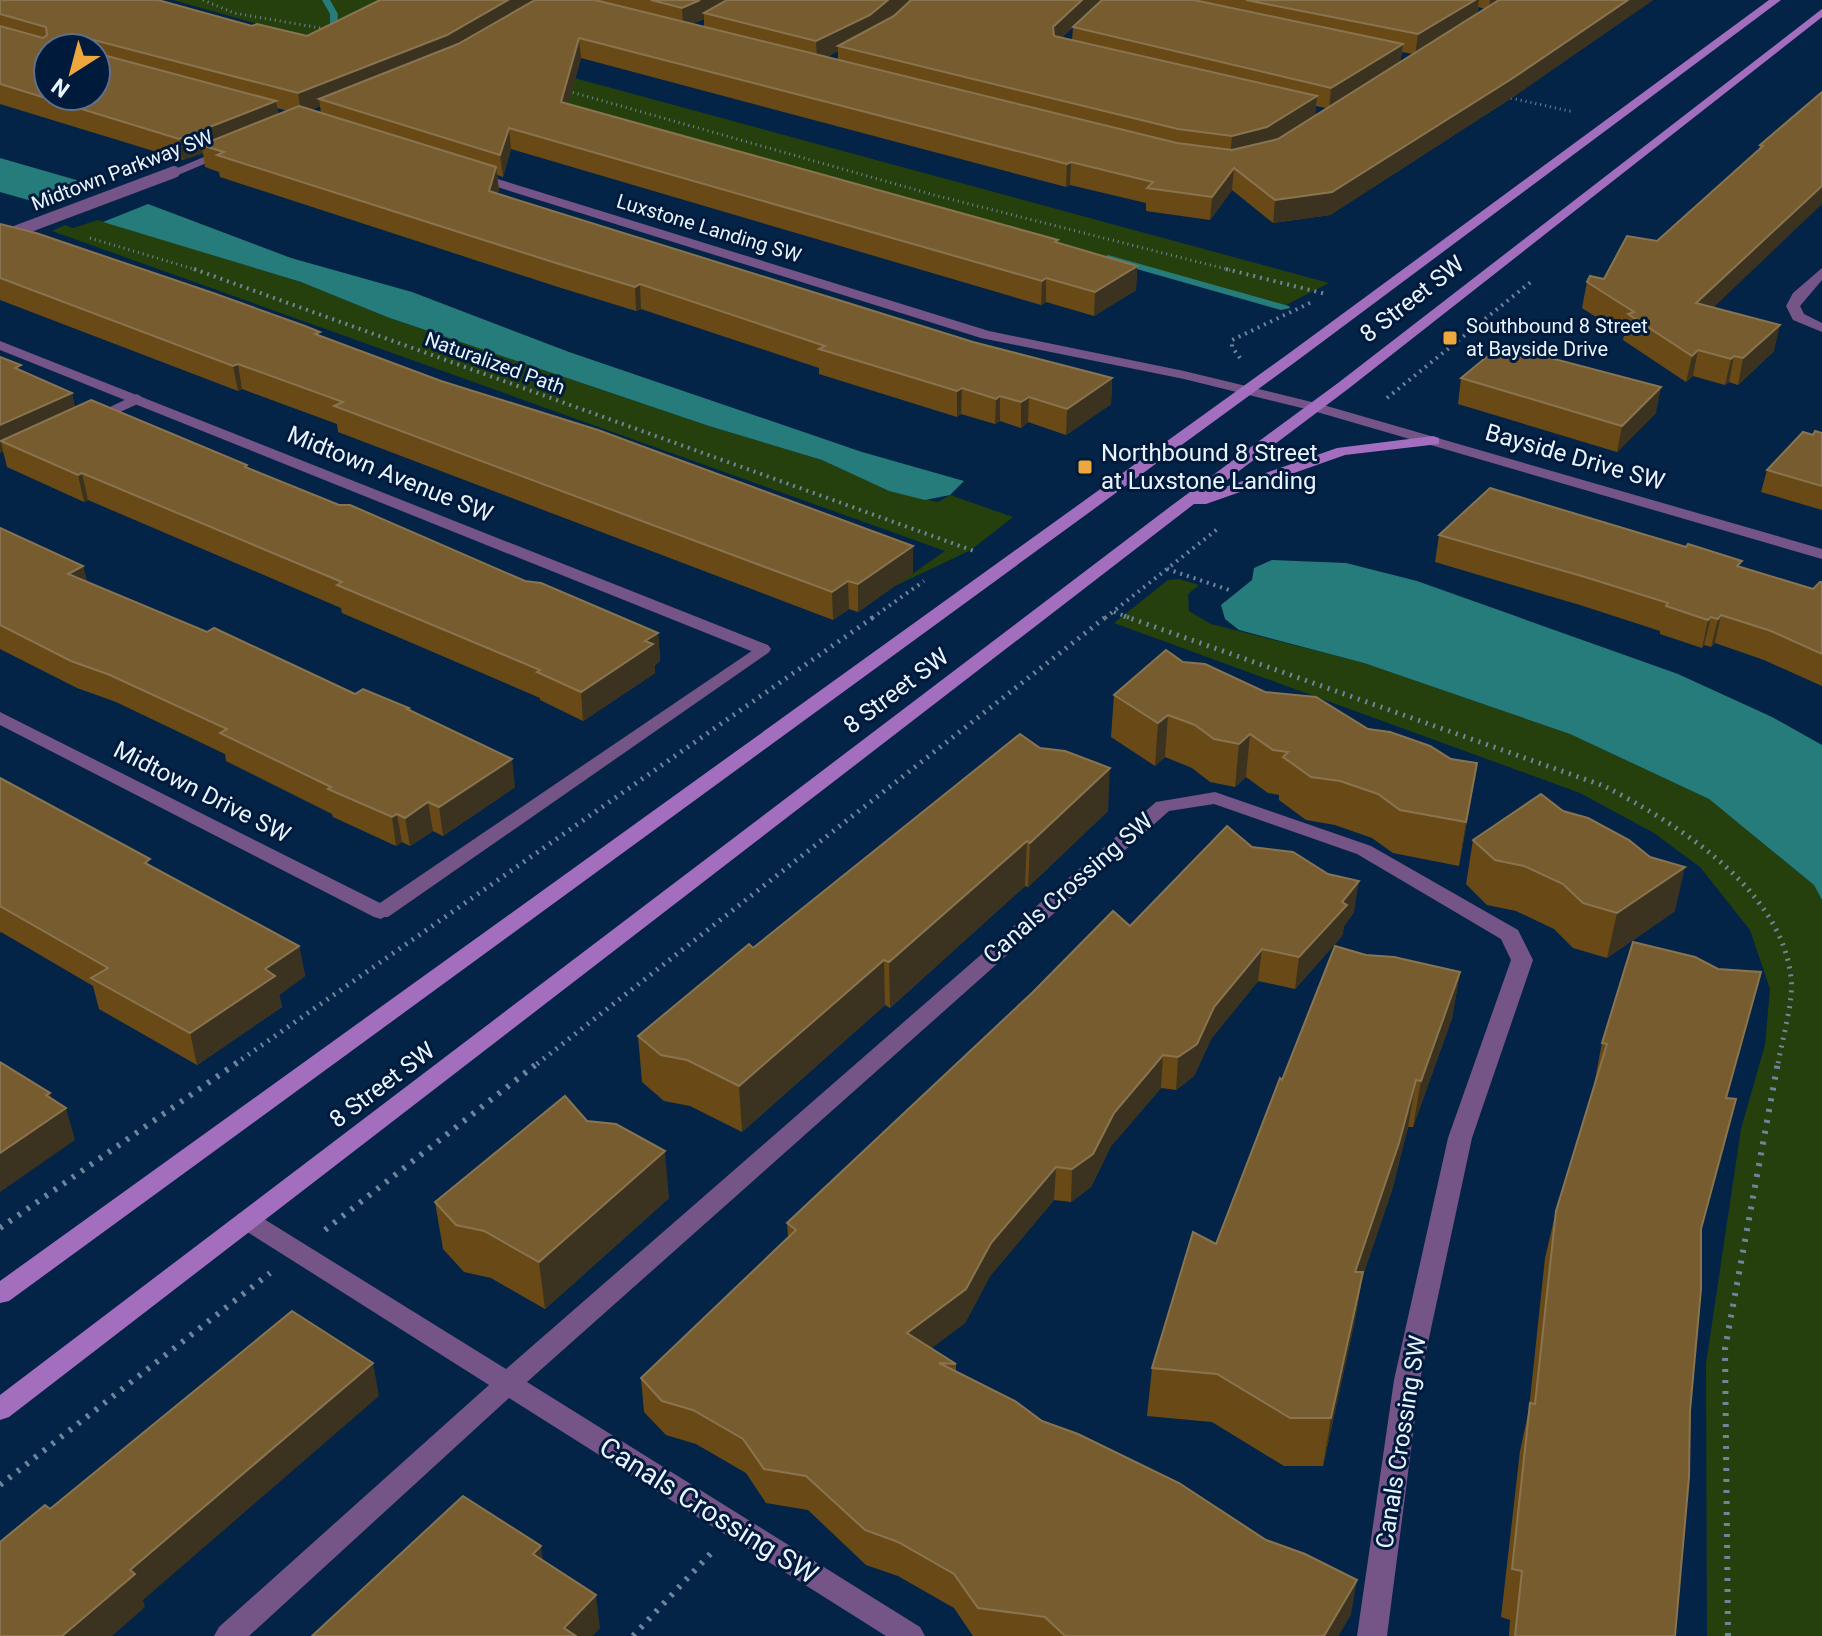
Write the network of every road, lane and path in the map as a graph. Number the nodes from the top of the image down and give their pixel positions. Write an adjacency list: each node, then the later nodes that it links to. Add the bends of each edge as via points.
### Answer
1 (203, 0): 4 (path, via 234,13)
2 (1776, 0): 18 (main road, 8 Street SW)
3 (1822, 12): 20 (main road, 8 Street SW)
4 (330, 30)
5 (559, 88): 14 (path, via 934,195)
6 (1498, 96): 7 (path, via 1575,113)
7 (1562, 122)
8 (246, 144): 11 (street, Midtown Parkway SW, bridge)
9 (455, 170): 18 (street, Luxstone Landing SW, via 986,335)
10 (77, 234): 26 (path, Naturalized Path, via 184,265 978,553)
11 (0, 239)
12 (1822, 272): 15 (street, via 1793,306 1798,317)
13 (1336, 287): 14 (path)
14 (1324, 296): 17 (path, via 1232,340)
15 (1822, 328)
16 (0, 345): 19 (street, Midtown Avenue SW)
17 (1238, 357)
18 (1247, 390): 20 (street, Luxstone Landing SW); 36 (main road, 8 Street SW)
19 (137, 399): 21 (street); 32 (street, Midtown Avenue SW, via 762,649)
20 (1315, 407): 22 (street, Bayside Drive SW); 23 (main road, 8 Street SW)
21 (69, 430)
22 (1433, 441): 23 (main road, via 1332,454); 25 (street, Bayside Drive SW)
23 (1177, 509): 34 (main road, 8 Street SW)
24 (1223, 525): 27 (path)
25 (1822, 554)
26 (966, 560)
27 (1166, 569): 29 (path); 30 (path)
28 (928, 579): 35 (path)
29 (1232, 591)
30 (1113, 612): 33 (path); 46 (path, via 1604,786 1654,812 1709,851 1749,890 1785,946 1792,981 1725,1349)
31 (0, 718): 32 (street, Midtown Drive SW)
32 (381, 912)
33 (364, 1200)
34 (247, 1220): 38 (street, Canals Crossing SW); 39 (main road, 8 Street SW)
35 (0, 1228)
36 (0, 1294)
37 (240, 1296): 40 (path)
38 (508, 1383): 41 (street, Canals Crossing SW); 42 (street, Canals Crossing SW); 45 (street, Canals Crossing SW, via 1163,806 1215,798 1364,850 1510,935 1522,960 1460,1138 1407,1380)
39 (0, 1410)
40 (0, 1485)
41 (736, 1527): 43 (path); 44 (street, Canals Crossing SW)
42 (229, 1636)
43 (633, 1636)
44 (910, 1636)
45 (1372, 1636)
46 (1728, 1636)

